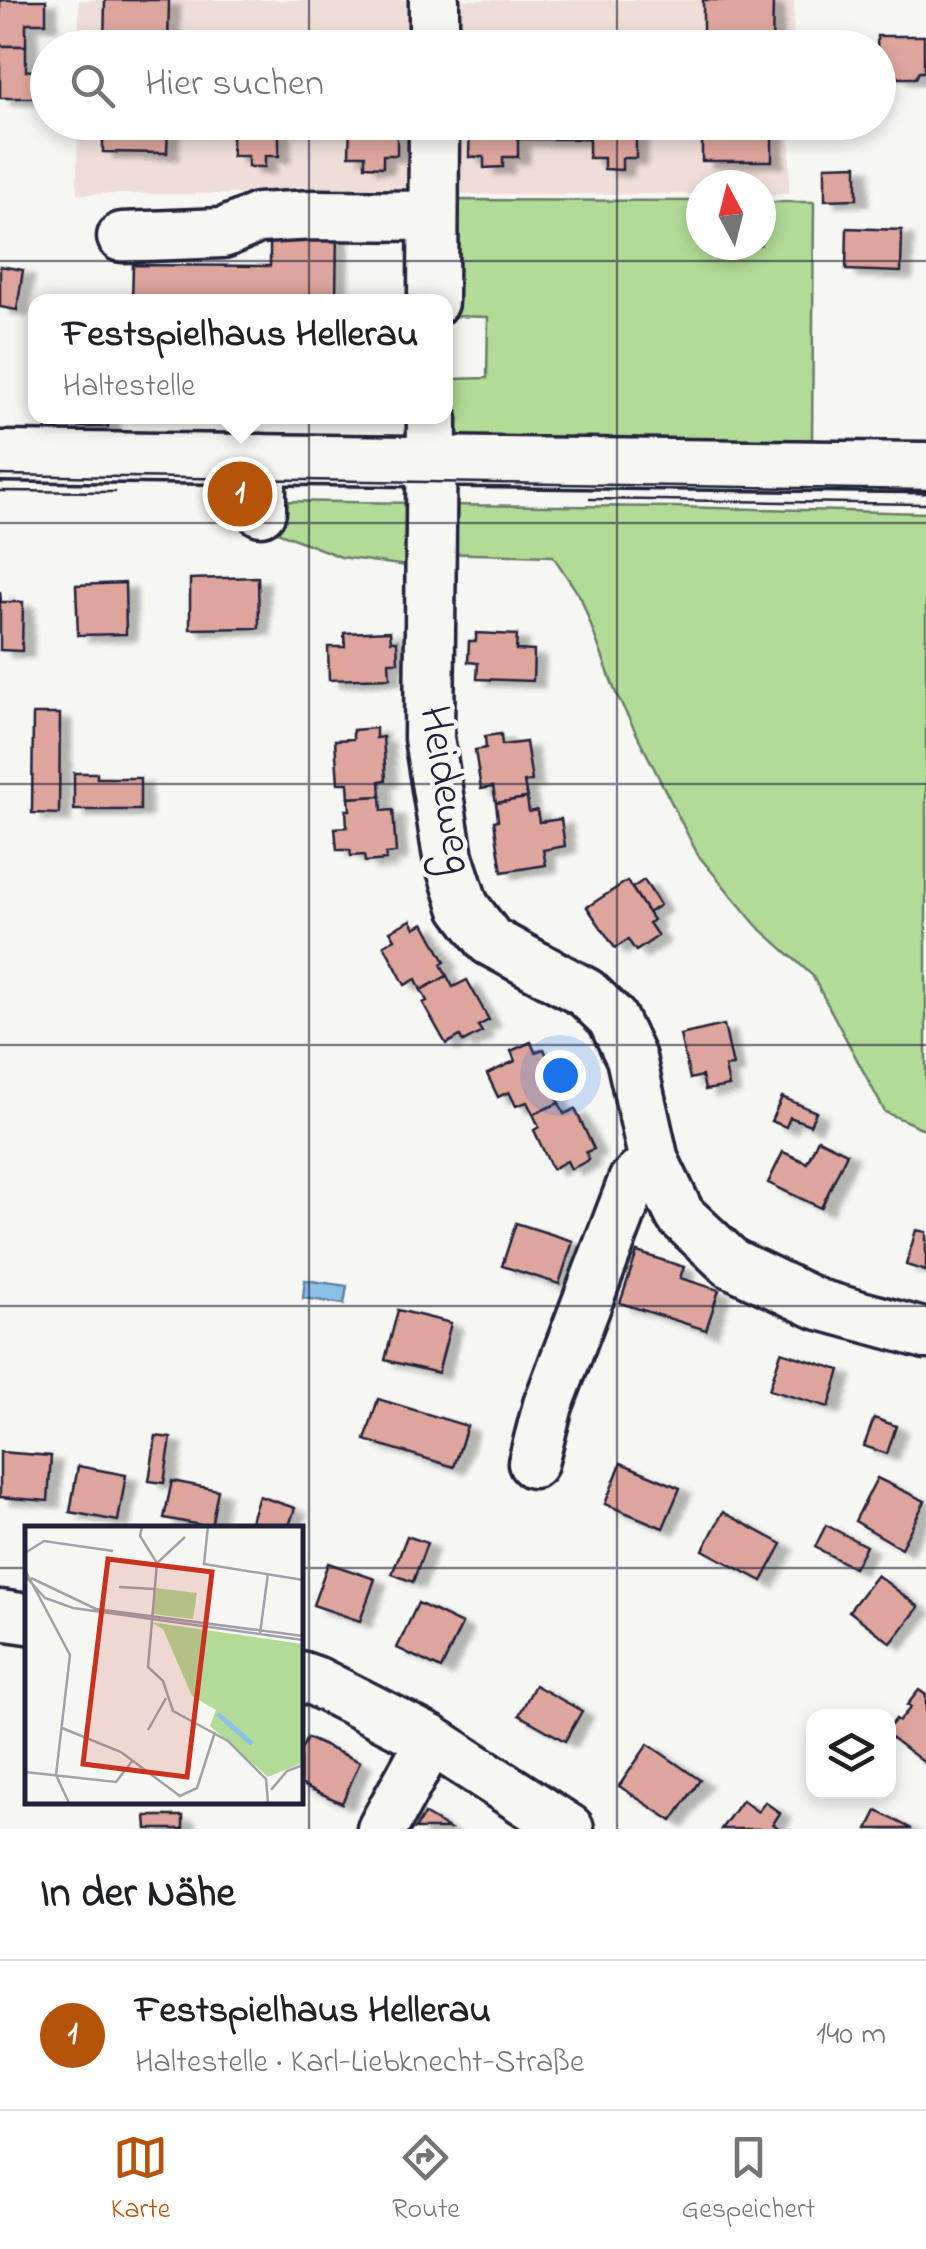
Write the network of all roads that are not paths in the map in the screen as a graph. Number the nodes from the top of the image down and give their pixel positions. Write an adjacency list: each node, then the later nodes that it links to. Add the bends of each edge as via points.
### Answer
1 (434, 0): 2 (street)
2 (434, 30)
3 (434, 140): 4 (street)
4 (433, 216): 5 (street, via 258,218 224,233); 6 (street)
5 (122, 237)
6 (433, 294)
7 (432, 439): 9 (street); 10 (street); 12 (street, Heideweg, via 429,738 448,857 464,906 490,940 586,993 612,1018 631,1058)
8 (0, 456): 9 (street)
9 (261, 458): 11 (street)
10 (926, 467)
11 (261, 512)
12 (654, 1161): 13 (street, Heideweg, via 680,1214 731,1263 817,1304); 14 (street, via 632,1181)
13 (926, 1334)
14 (533, 1462)
15 (0, 1615): 16 (street)
16 (25, 1619)
17 (302, 1677): 18 (street)
18 (430, 1740): 19 (street); 20 (street)
19 (382, 1829)
20 (569, 1829)

